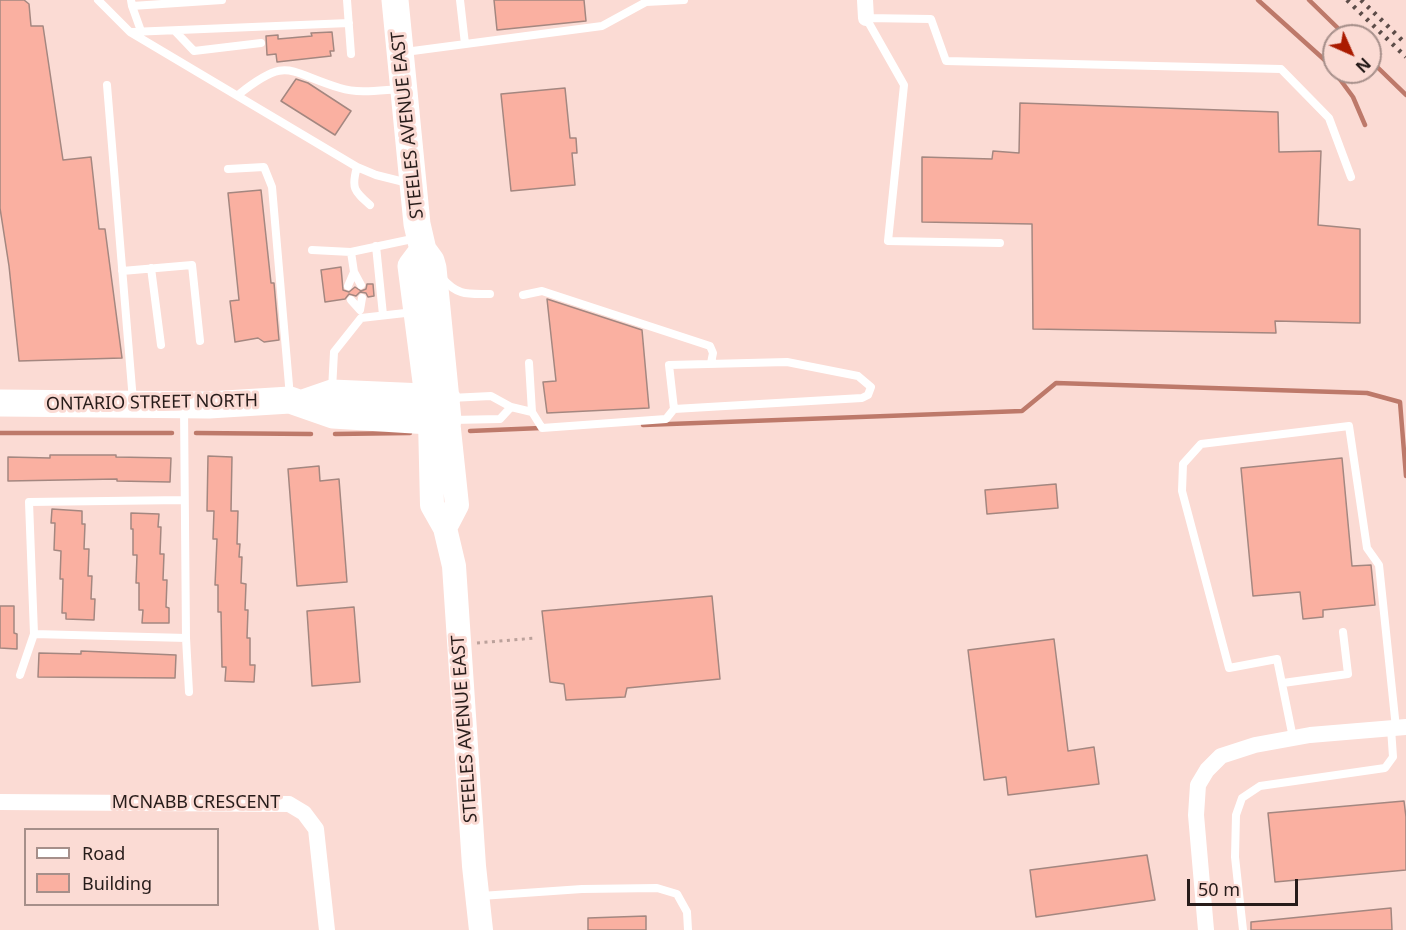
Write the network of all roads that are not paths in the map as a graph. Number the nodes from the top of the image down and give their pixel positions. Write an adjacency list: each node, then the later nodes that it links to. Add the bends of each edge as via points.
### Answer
1 (98, 0): 14 (lane)
2 (222, 0): 8 (lane)
3 (347, 0): 11 (lane)
4 (392, 0): 17 (main road, STEELES AVENUE EAST)
5 (460, 0): 16 (lane)
6 (684, 0): 16 (lane, via 646,2 602,26)
7 (865, 0): 10 (street)
8 (190, 1): 9 (lane)
9 (131, 3): 13 (lane)
10 (866, 18): 24 (lane, via 931,19 946,62 1281,69 1329,118); 27 (lane, via 904,86 888,241)
11 (350, 23): 12 (lane); 18 (lane)
12 (175, 30): 13 (lane); 15 (lane, via 194,51)
13 (141, 31): 14 (lane)
14 (130, 32): 21 (lane)
15 (261, 43)
16 (465, 44): 17 (lane)
17 (401, 52): 20 (main road, STEELES AVENUE EAST)
18 (351, 54)
19 (107, 85): 33 (lane)
20 (404, 89): 21 (lane, via 341,88 297,71 277,70); 25 (main road, STEELES AVENUE EAST)
21 (238, 95): 22 (lane)
22 (357, 167): 25 (lane); 26 (lane, via 354,189)
23 (228, 169): 49 (lane, via 264,167 272,188)
24 (1351, 177)
25 (414, 185): 30 (main road, STEELES AVENUE EAST)
26 (370, 205)
27 (1000, 243)
28 (376, 246): 30 (lane); 31 (lane); 43 (lane)
29 (312, 250): 31 (lane)
30 (426, 251): 37 (lane, via 457,292); 41 (main road, STEELES AVENUE EAST, via 411,266); 54 (main road, STEELES AVENUE EAST)
31 (351, 252): 34 (lane)
32 (152, 268): 33 (lane); 44 (lane, via 192,265); 45 (lane)
33 (122, 271): 51 (lane)
34 (354, 272): 35 (lane); 36 (lane)
35 (361, 285)
36 (348, 286)
37 (490, 294)
38 (523, 294): 47 (lane, via 542,291 710,346)
39 (362, 298): 42 (lane)
40 (351, 300): 42 (lane)
41 (417, 311): 43 (lane); 54 (main road, STEELES AVENUE EAST)
42 (360, 314): 43 (lane); 48 (lane, via 334,352)
43 (383, 315)
44 (200, 341)
45 (160, 345)
46 (529, 363): 56 (lane)
47 (711, 363): 55 (lane, via 669,365); 55 (lane, via 787,362 858,376 871,391 862,398)
48 (332, 393): 49 (main road, ONTARIO STREET NORTH); 54 (main road, ONTARIO STREET NORTH)
49 (296, 402): 52 (main road, ONTARIO STREET NORTH); 54 (main road, ONTARIO STREET NORTH, via 333,415)
50 (0, 403): 51 (main road, ONTARIO STREET NORTH)
51 (133, 404): 52 (main road, ONTARIO STREET NORTH)
52 (184, 405): 57 (lane)
53 (511, 407): 54 (lane, via 491,396); 54 (lane, via 500,419); 56 (lane)
54 (438, 409): 67 (main road, STEELES AVENUE EAST, via 457,505 445,528 454,566)
55 (675, 409): 56 (lane, via 666,419 654,421 542,428)
56 (532, 412)
57 (184, 500): 59 (lane, via 29,502); 60 (lane)
58 (1343, 632): 62 (lane, via 1348,674)
59 (34, 634): 60 (lane); 61 (lane)
60 (186, 638): 63 (lane)
61 (20, 675)
62 (1283, 683): 64 (lane, via 1278,658 1229,668 1182,491 1183,464 1201,444 1349,426 1367,548 1379,565); 65 (lane)
63 (189, 692)
64 (1398, 728): 65 (street); 72 (lane, via 1393,757 1385,768 1260,786 1242,798 1236,815 1235,857)
65 (1293, 738): 71 (street, via 1221,756 1198,785 1196,815)
66 (0, 802): 68 (street, MCNABB CRESCENT, via 289,804 304,813 316,830)
67 (477, 897): 69 (main road, STEELES AVENUE EAST); 70 (lane, via 657,888 677,894 687,912)
68 (327, 930)
69 (481, 930)
70 (688, 930)
71 (1206, 930)
72 (1243, 930)

